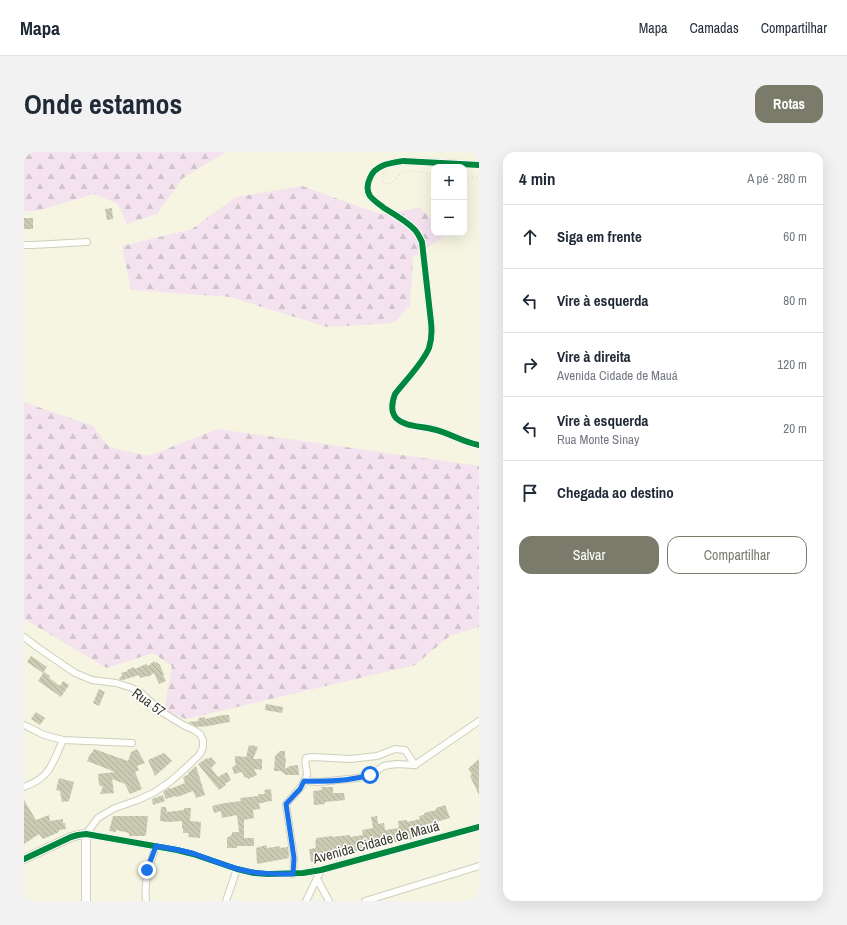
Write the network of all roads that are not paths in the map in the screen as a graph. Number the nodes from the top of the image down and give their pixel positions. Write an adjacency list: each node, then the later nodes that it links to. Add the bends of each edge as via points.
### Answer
1 (479, 165): 4 (street, via 403,161 390,163 375,170 368,183 369,195 374,201 406,222 419,235 422,242 432,332 424,357 395,394 392,407 394,414 405,424 433,429)
2 (87, 242): 3 (street)
3 (24, 245)
4 (479, 445)
5 (24, 637): 14 (street, Rua 57, via 75,673 92,680 116,683 141,692 162,712 200,734 203,740 200,754 171,781 155,792 106,813 98,818)
6 (479, 721): 10 (street)
7 (24, 725): 8 (street, via 44,735)
8 (63, 740): 9 (street); 12 (street, via 48,772 43,778)
9 (132, 744)
10 (414, 765): 11 (street, via 384,766 370,775 358,778); 11 (street, via 405,750 395,749 377,756 350,759 312,757 306,758 307,776)
11 (304, 781): 20 (street, via 286,804 294,858)
12 (24, 787)
13 (479, 827): 19 (street, Avenida Cidade de Mauá)
14 (86, 834): 15 (street, Avenida Cidade de Mauá); 16 (street, Avenida Cidade de Mauá, via 71,836); 22 (street)
15 (156, 846): 18 (street, Avenida Cidade de Mauá, via 193,854); 23 (street, via 147,870)
16 (24, 859)
17 (479, 866): 27 (street)
18 (237, 869): 20 (street, Avenida Cidade de Mauá, via 254,873); 24 (street)
19 (321, 870): 20 (street, Avenida Cidade de Mauá); 21 (street)
20 (293, 874)
21 (317, 879): 25 (street); 26 (street)
22 (86, 901)
23 (146, 901)
24 (226, 901)
25 (306, 901)
26 (329, 901)
27 (365, 901)

